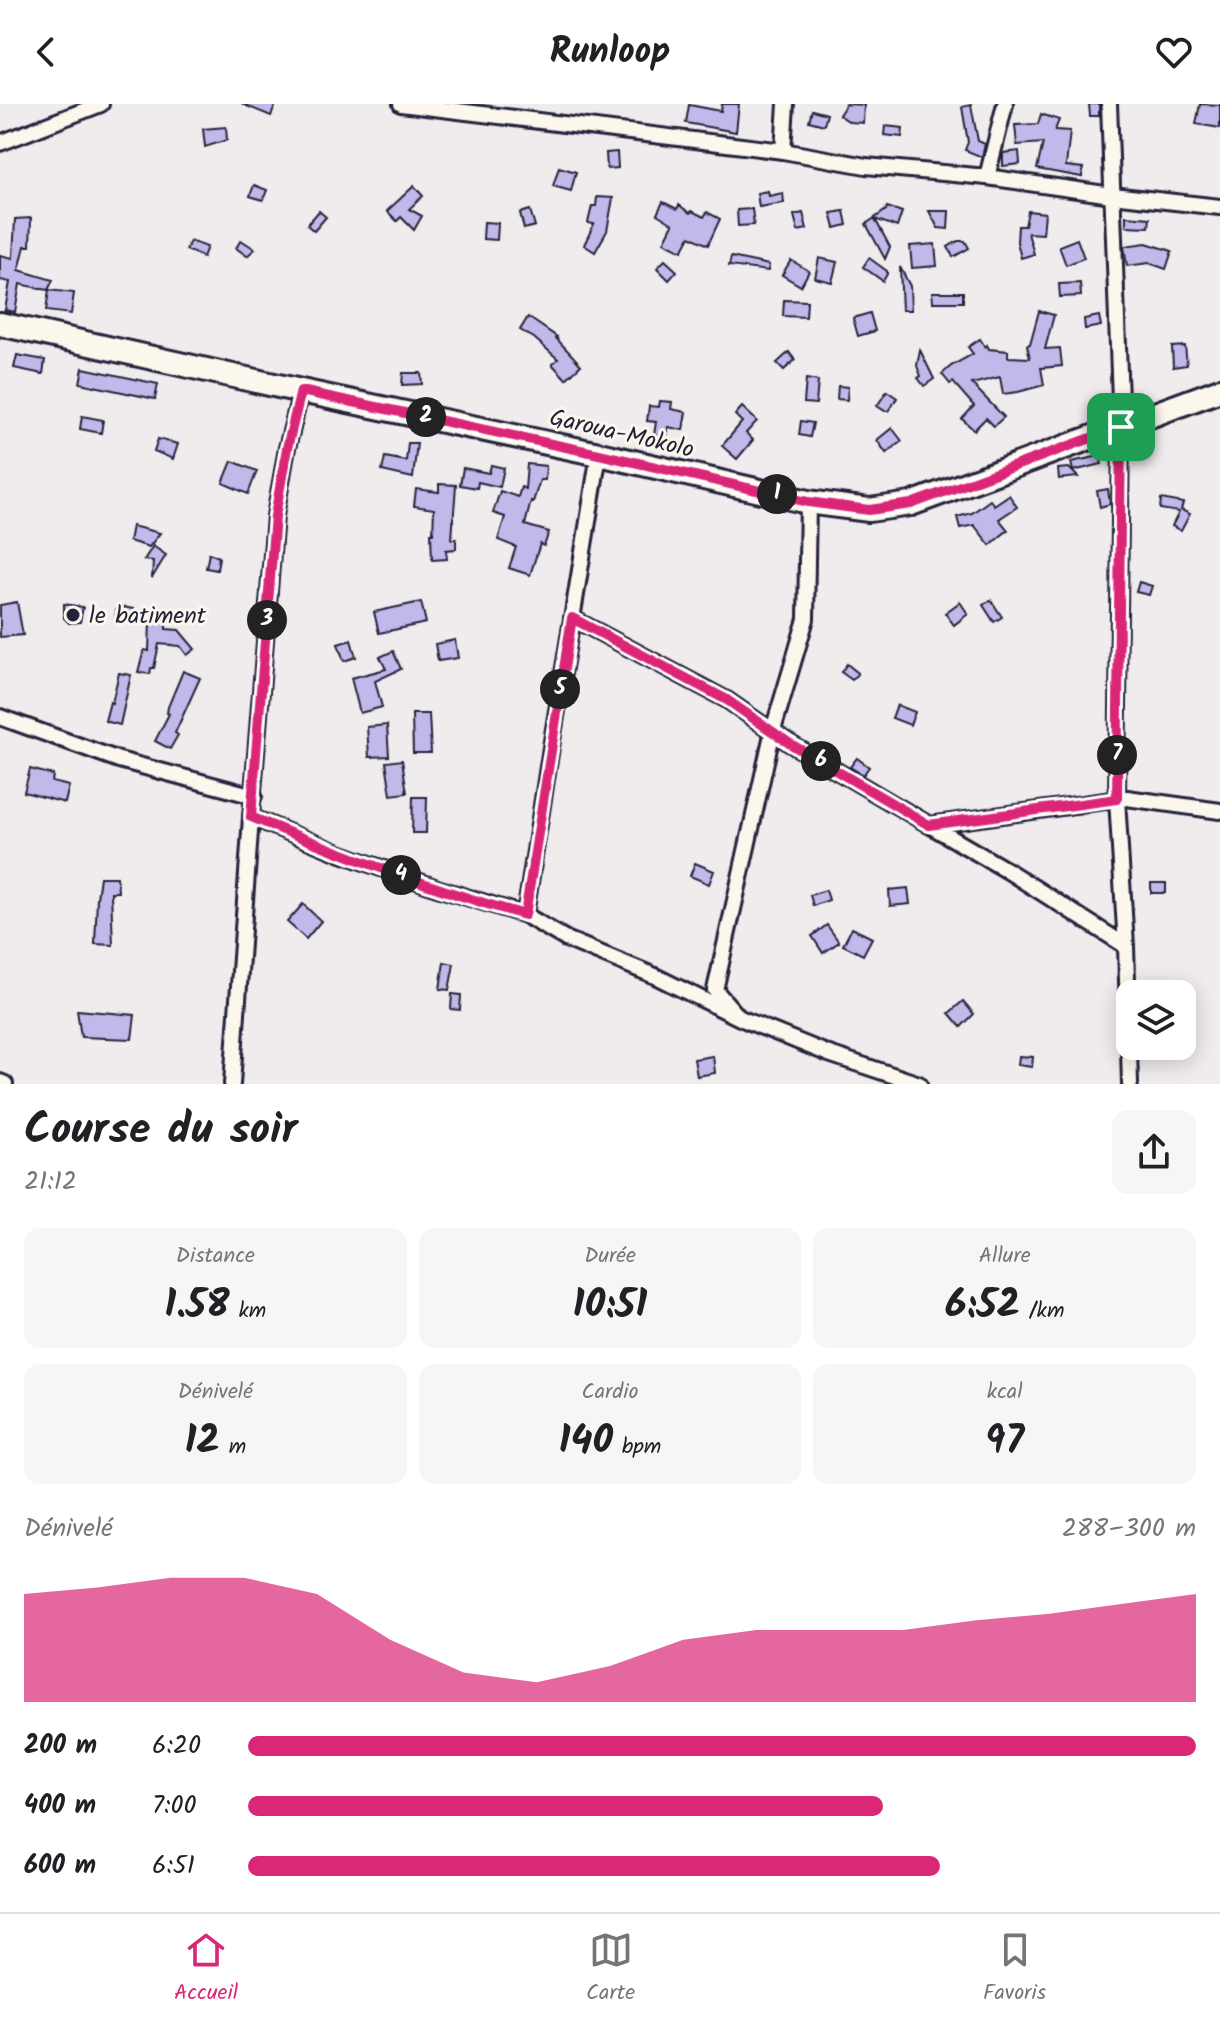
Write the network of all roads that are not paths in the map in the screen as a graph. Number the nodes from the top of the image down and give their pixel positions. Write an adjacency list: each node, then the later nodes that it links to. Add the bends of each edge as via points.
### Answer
1 (101, 104): 6 (street)
2 (401, 104): 7 (street)
3 (786, 104): 7 (street)
4 (1005, 104): 8 (street)
5 (1109, 104): 9 (street)
6 (0, 143)
7 (783, 151): 8 (street, via 866,166)
8 (987, 177): 9 (street)
9 (1112, 195): 10 (street); 14 (street)
10 (1220, 207)
11 (0, 324): 13 (main road, Garoua-Mokolo)
12 (1220, 390): 14 (main road, Garoua-Mokolo)
13 (301, 391): 15 (main road, Garoua-Mokolo); 20 (street, via 275,516)
14 (1121, 427): 16 (main road, Garoua-Mokolo, via 911,504 869,510); 21 (street)
15 (599, 454): 16 (main road, Garoua-Mokolo); 17 (street)
16 (808, 502): 19 (street, via 806,619)
17 (572, 618): 19 (street); 25 (street)
18 (0, 717): 20 (street, via 119,760)
19 (773, 730): 24 (street); 27 (street, via 715,990)
20 (254, 796): 23 (street)
21 (1117, 799): 22 (street); 24 (street); 26 (street)
22 (1220, 811)
23 (251, 817): 25 (street, via 339,853); 28 (street)
24 (929, 825): 26 (street)
25 (525, 915): 27 (street)
26 (1126, 946): 30 (street)
27 (740, 1018): 29 (street)
28 (232, 1084)
29 (919, 1084)
30 (1130, 1084)

